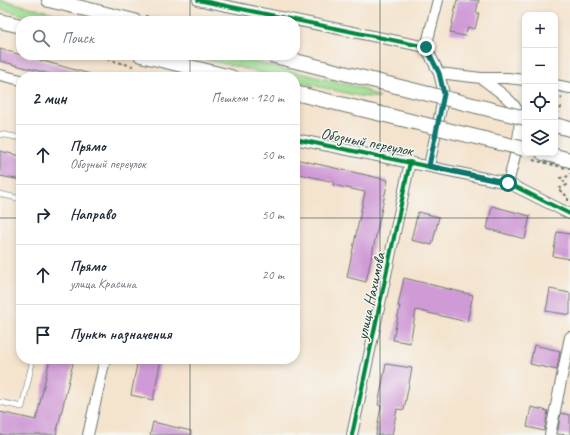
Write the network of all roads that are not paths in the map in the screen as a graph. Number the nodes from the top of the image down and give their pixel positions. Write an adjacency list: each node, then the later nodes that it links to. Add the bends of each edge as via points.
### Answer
1 (49, 0): 4 (main road)
2 (198, 0): 5 (street)
3 (438, 0): 9 (street)
4 (114, 16)
5 (276, 16)
6 (0, 21): 8 (main road)
7 (300, 21): 9 (street)
8 (16, 25)
9 (426, 47): 13 (street)
10 (161, 60): 12 (main road)
11 (291, 60): 21 (main road, bridge)
12 (211, 72)
13 (439, 73): 15 (street); 31 (street, via 444,94)
14 (0, 75): 16 (street)
15 (481, 78): 17 (street); 32 (street, via 505,95 518,109 520,126)
16 (16, 79)
17 (522, 80)
18 (558, 86): 19 (street)
19 (570, 88)
20 (300, 94): 27 (main road, bridge)
21 (522, 117)
22 (558, 121): 23 (main road)
23 (570, 129)
24 (0, 134): 25 (lane)
25 (16, 137)
26 (300, 140): 30 (street, Обозный переулок)
27 (522, 148)
28 (555, 156): 29 (main road)
29 (570, 160)
30 (410, 162): 31 (street, Обозный переулок); 41 (street, улица Нахимова)
31 (429, 166): 32 (street, Обозный переулок)
32 (508, 183): 35 (street, Обозный переулок)
33 (0, 194): 34 (lane)
34 (16, 198)
35 (570, 214)
36 (570, 337): 42 (street)
37 (32, 364): 39 (lane, via 22,407)
38 (104, 364): 40 (street)
39 (0, 402)
40 (88, 435)
41 (352, 435)
42 (550, 435)

